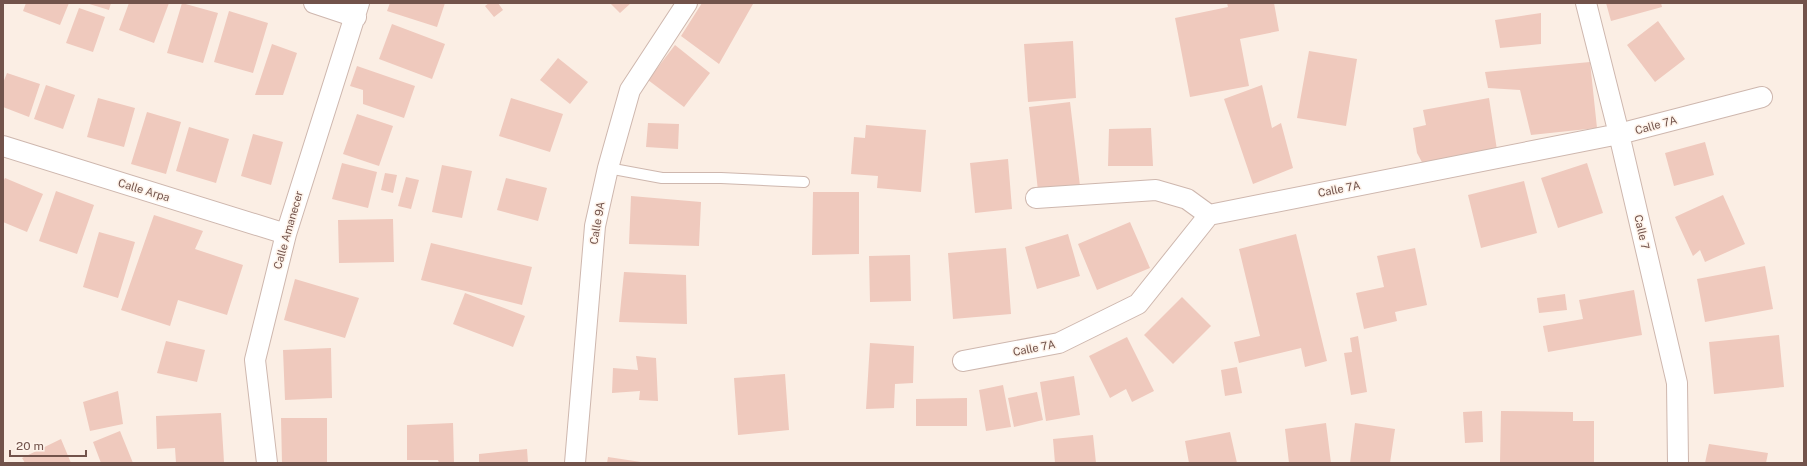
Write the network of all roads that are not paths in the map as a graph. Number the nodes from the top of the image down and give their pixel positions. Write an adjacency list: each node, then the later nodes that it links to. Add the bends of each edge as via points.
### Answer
1 (314, 3): 4 (street)
2 (686, 3): 8 (street, Calle 9A, via 630,90)
3 (1586, 3): 6 (street, Calle 7)
4 (358, 10): 12 (street, Calle Amanecer)
5 (1762, 97): 6 (street, Calle 7A)
6 (1619, 134): 11 (street, Calle 7A); 16 (street, Calle 7, via 1676,383)
7 (3, 146): 12 (street, Calle Arpa)
8 (608, 168): 9 (lane, via 662,178); 15 (street, Calle 9A, via 595,226)
9 (804, 182)
10 (1036, 198): 11 (street, via 1156,190 1187,199)
11 (1209, 215): 13 (street, Calle 7A, via 1138,304 1059,343)
12 (286, 234): 14 (street, Calle Amanecer, via 255,360)
13 (963, 361)
14 (267, 463)
15 (575, 463)
16 (1678, 463)

